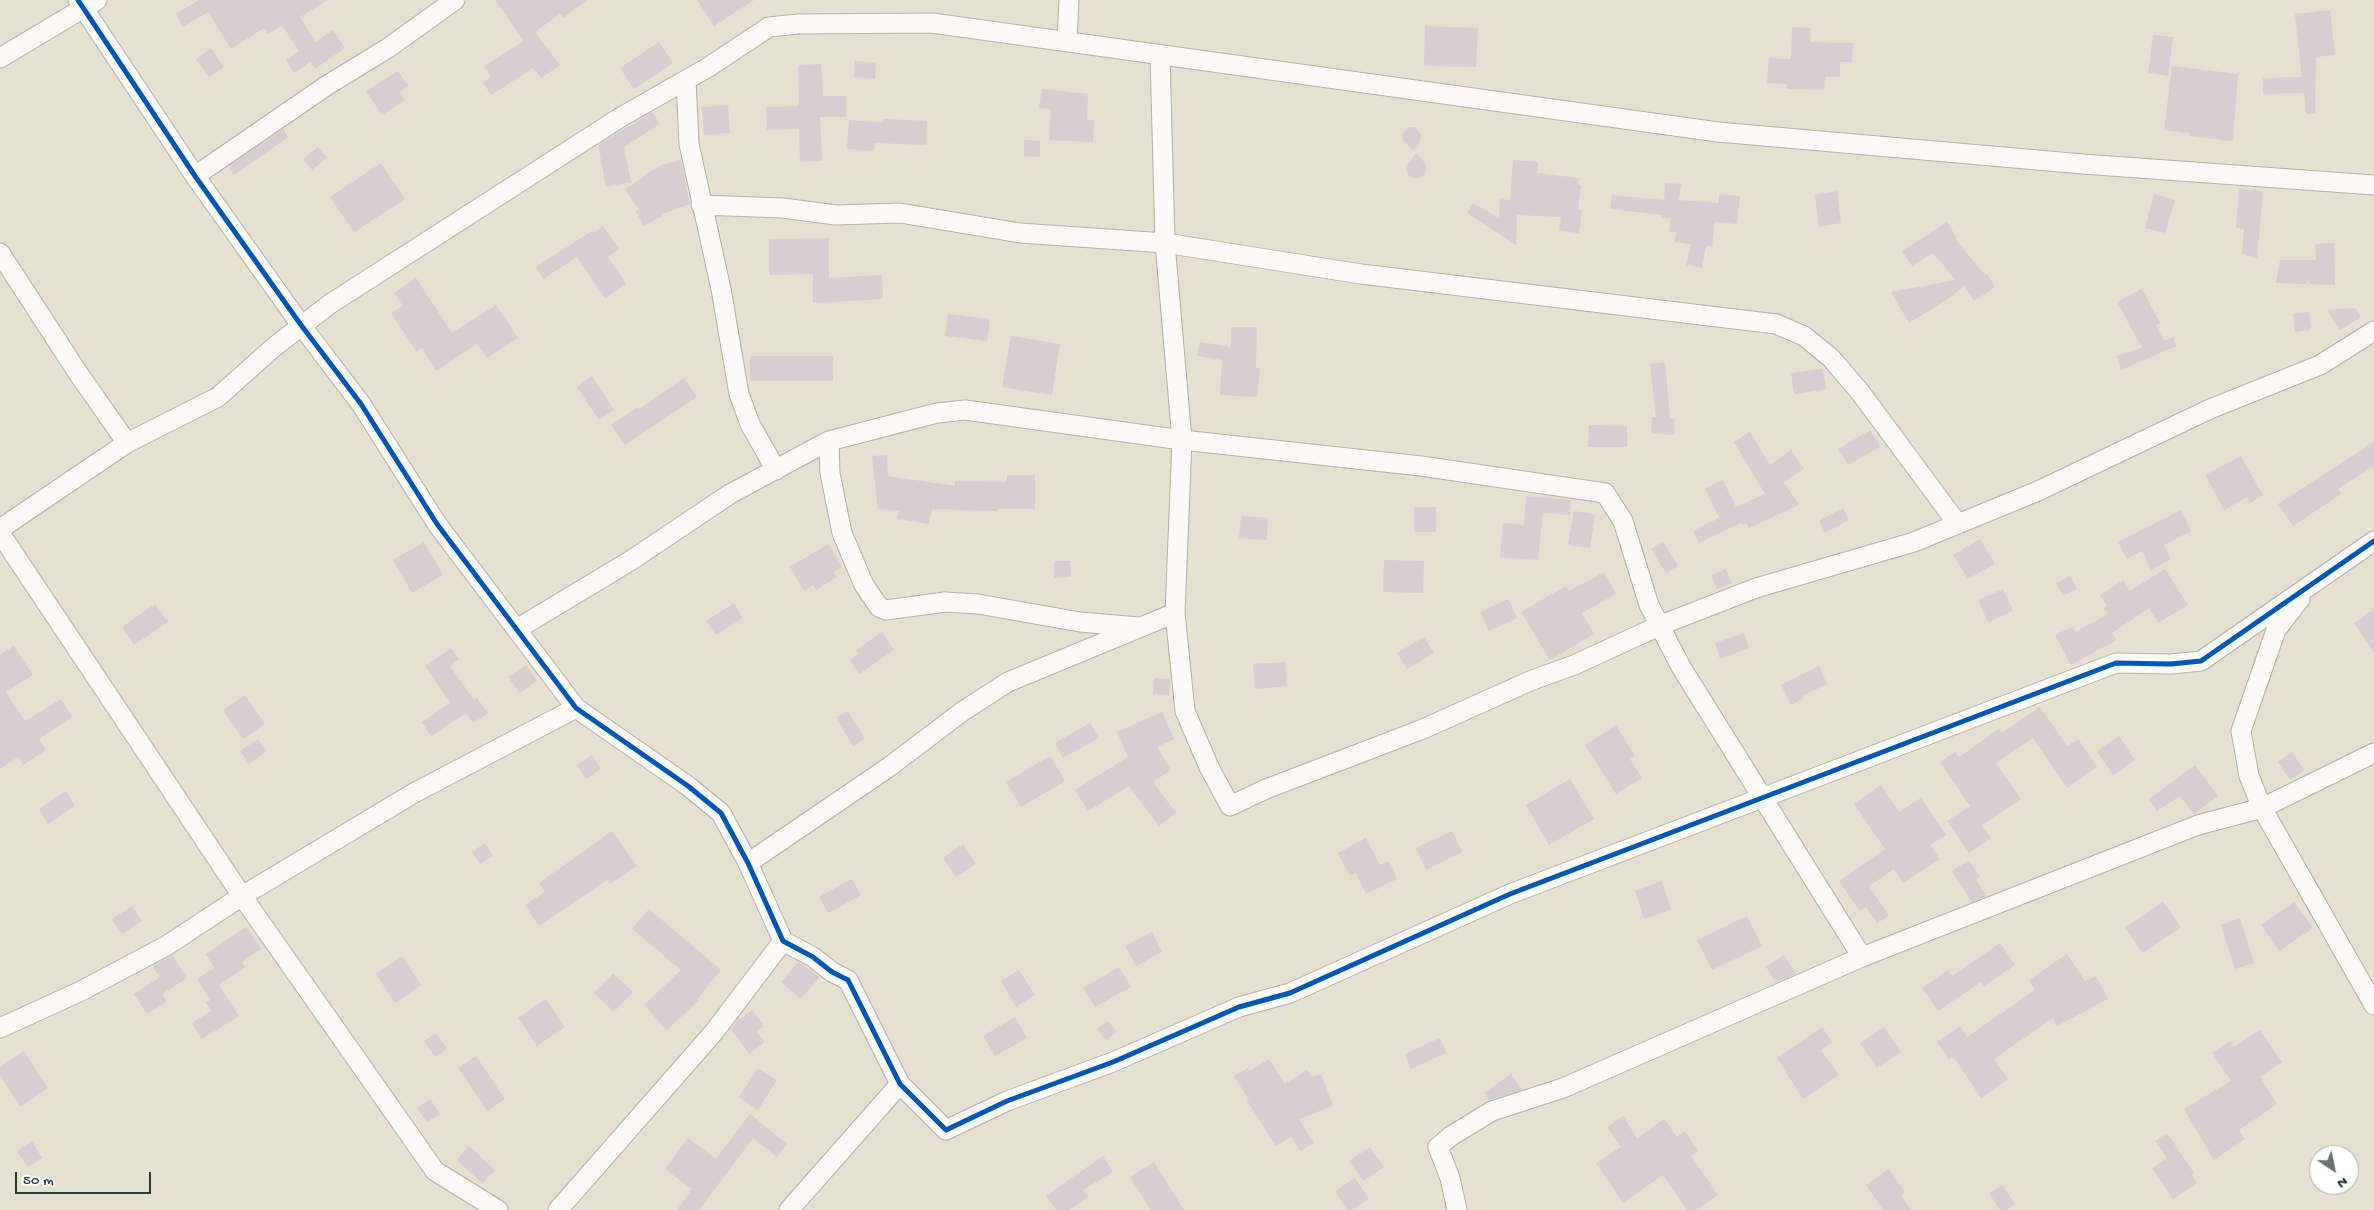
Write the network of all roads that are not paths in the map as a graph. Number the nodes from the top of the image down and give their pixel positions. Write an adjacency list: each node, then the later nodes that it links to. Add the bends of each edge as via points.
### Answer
1 (455, 0): 8 (street)
2 (1069, 0): 4 (street)
3 (86, 2): 6 (street); 8 (street)
4 (1067, 42): 5 (street); 7 (street, via 932,24 798,24 769,27)
5 (1160, 55): 9 (street, via 1718,132 2083,164); 11 (street)
6 (0, 58)
7 (686, 80): 10 (street, via 689,144); 13 (street, via 622,117)
8 (195, 176): 13 (street)
9 (2374, 185)
10 (702, 205): 11 (street, via 783,208 836,215 900,214 1020,233); 18 (street, via 721,289 739,394 750,424)
11 (1165, 243): 15 (street); 19 (street, via 1361,274 1776,324 1804,336 1831,358)
12 (0, 253): 17 (street)
13 (301, 325): 17 (street, via 218,396); 27 (street, via 361,404 437,524)
14 (2372, 335): 19 (street, via 2320,365 2210,409 2038,491)
15 (1182, 440): 16 (street, via 965,410 937,413); 24 (street); 25 (street, via 1421,466 1605,493 1623,521 1649,605)
16 (829, 441): 18 (street); 26 (street, via 830,473 842,533 864,585 879,607 886,610 945,602 978,604 1080,622)
17 (127, 443): 20 (street)
18 (776, 470): 27 (street, via 694,516 630,561)
19 (1957, 523): 25 (street, via 1914,542 1756,588)
20 (0, 529)
21 (0, 533): 33 (street)
22 (2374, 541): 23 (street)
23 (2308, 588): 30 (street, via 2201,661 2116,663); 31 (street, via 2276,630 2241,731 2249,776)
24 (1175, 613): 25 (street, via 1185,711 1230,806 1283,782 1423,729); 26 (street)
25 (1661, 625): 30 (street, via 1681,667)
26 (1143, 627): 32 (street, via 1008,682)
27 (517, 629): 28 (street)
28 (576, 708): 32 (street, via 721,812); 33 (street, via 414,793)
29 (2374, 753): 31 (street)
30 (1763, 799): 35 (street); 38 (street, via 1510,894 1306,986 1239,1007 1113,1062 1007,1101 946,1130)
31 (2262, 808): 35 (street, via 2198,825); 36 (street)
32 (748, 863): 34 (street)
33 (242, 896): 37 (street, via 166,946 81,991); 39 (street, via 435,1171)
34 (783, 941): 38 (street, via 848,980); 40 (street, via 714,1032)
35 (1862, 957): 42 (street, via 1563,1088 1492,1111 1452,1136 1438,1147)
36 (2374, 1005)
37 (0, 1028)
38 (900, 1084): 41 (street)
39 (498, 1210)
40 (558, 1210)
41 (789, 1210)
42 (1458, 1210)

